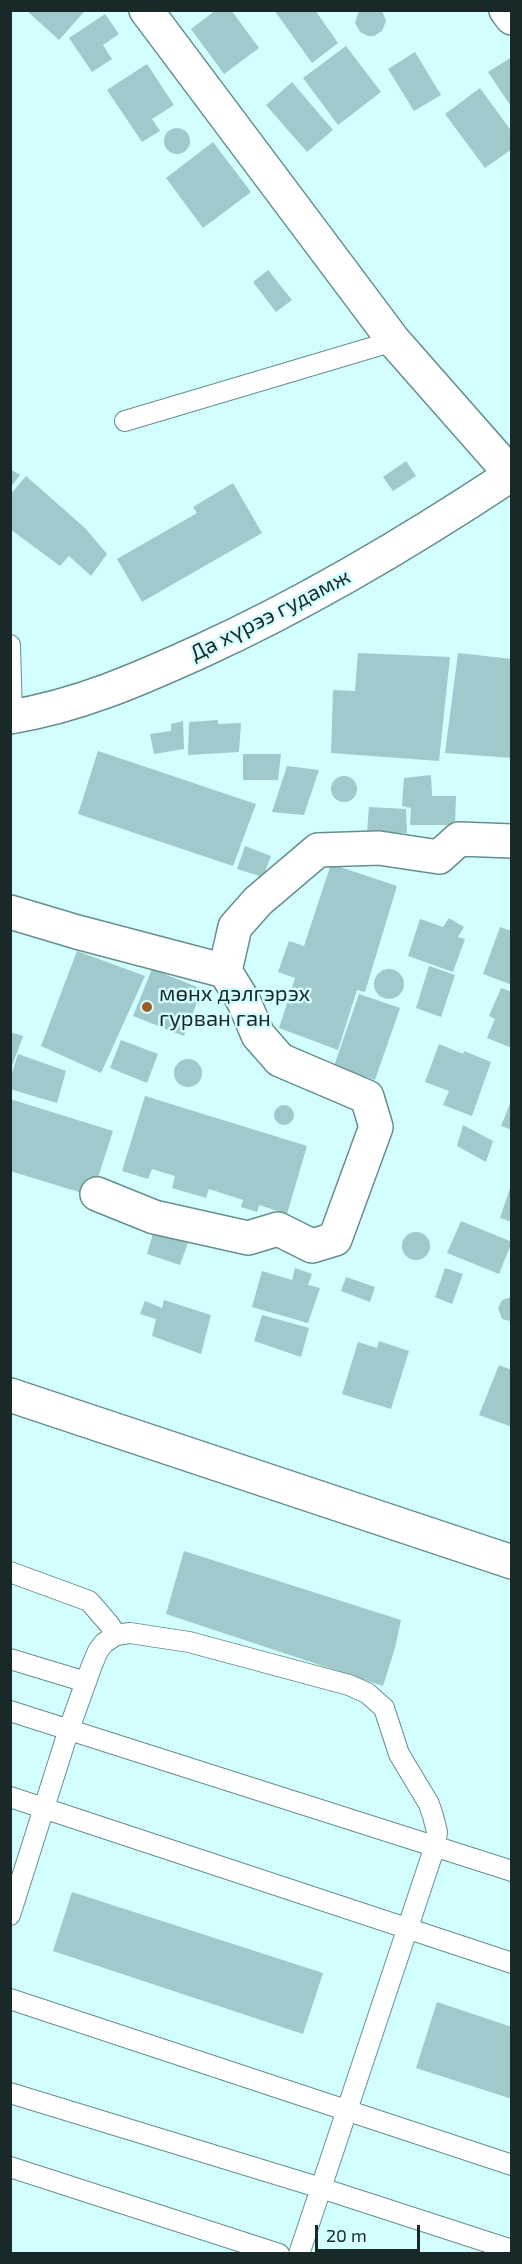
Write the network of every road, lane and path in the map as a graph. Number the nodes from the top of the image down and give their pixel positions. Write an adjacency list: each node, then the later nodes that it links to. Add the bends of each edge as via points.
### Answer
1 (146, 10): 4 (street)
2 (506, 10): 3 (street)
3 (512, 18)
4 (394, 341): 5 (lane); 6 (street)
5 (125, 421)
6 (511, 475): 8 (street, Да хүрээ гудамж, via 375,562 263,622 96,697)
7 (10, 645): 8 (lane)
8 (11, 717)
9 (512, 842): 11 (street, via 459,839 439,857 379,848 318,850 258,901 235,927)
10 (10, 912): 11 (street)
11 (225, 971): 12 (street, via 258,1035 280,1060 367,1096 376,1127 335,1239 312,1246 278,1229 248,1238 154,1217)
12 (97, 1194)
13 (10, 1395): 14 (street)
14 (512, 1562)
15 (10, 1572): 16 (lane, via 89,1601)
16 (116, 1635): 18 (lane, via 98,1651); 23 (lane, via 130,1633 189,1642 367,1693 384,1708 399,1754 429,1804 437,1832)
17 (10, 1659): 18 (lane)
18 (86, 1682): 20 (lane)
19 (10, 1711): 20 (lane)
20 (69, 1730): 22 (lane); 23 (lane)
21 (10, 1797): 22 (lane)
22 (45, 1807): 25 (lane); 26 (lane)
23 (435, 1846): 24 (lane); 26 (lane)
24 (512, 1870)
25 (10, 1915)
26 (408, 1927): 27 (lane); 30 (lane)
27 (512, 1963)
28 (10, 1999): 30 (lane)
29 (10, 2093): 33 (lane)
30 (346, 2111): 31 (lane); 33 (lane)
31 (512, 2165)
32 (10, 2167): 35 (lane)
33 (321, 2188): 34 (lane); 36 (lane)
34 (512, 2250)
35 (279, 2253)
36 (299, 2253)

